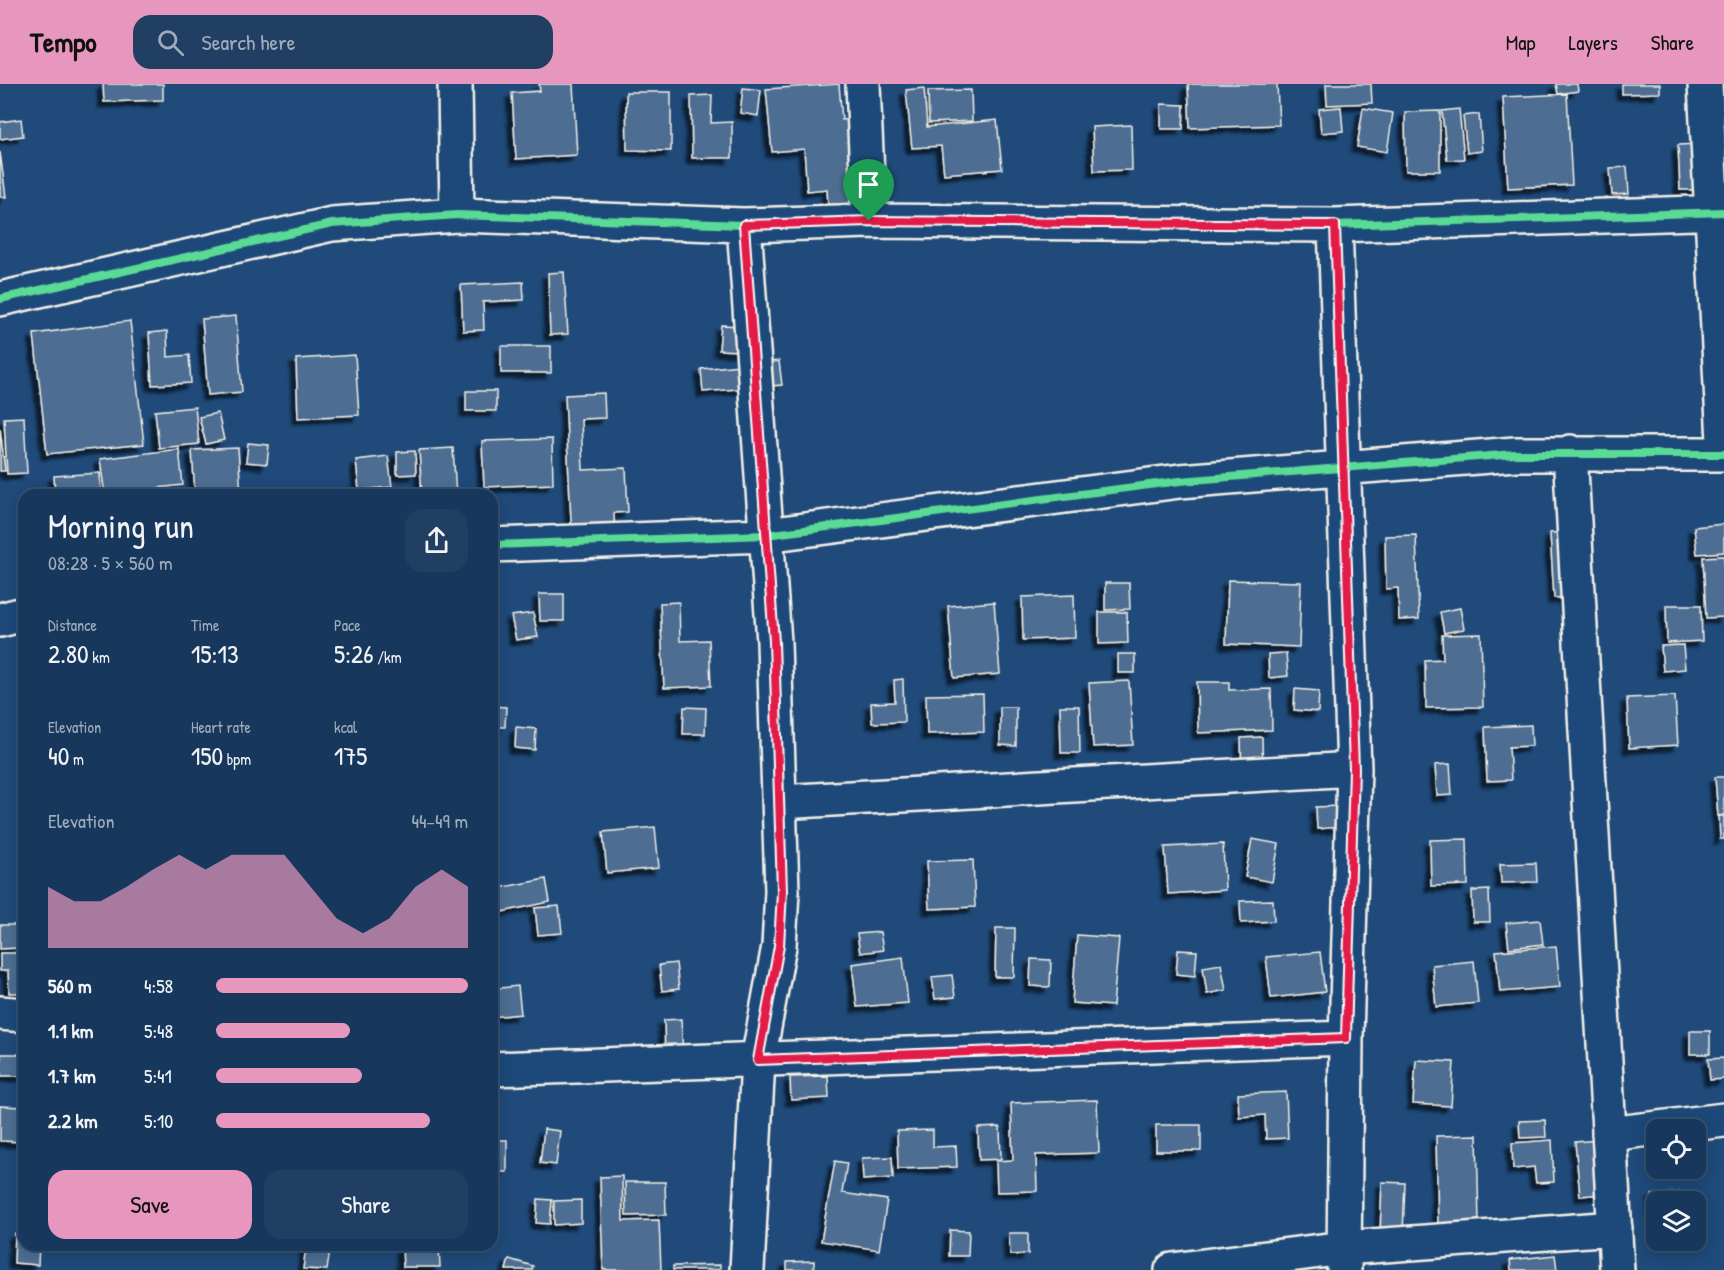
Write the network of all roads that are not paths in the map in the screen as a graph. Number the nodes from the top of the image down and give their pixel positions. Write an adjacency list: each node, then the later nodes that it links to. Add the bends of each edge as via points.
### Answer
1 (455, 84): 5 (street)
2 (863, 84): 6 (street)
3 (1705, 84): 4 (street)
4 (1718, 213): 8 (street); 10 (street)
5 (457, 215): 7 (street); 9 (street, via 332,224)
6 (869, 221): 7 (street); 8 (street)
7 (744, 225): 14 (street)
8 (1335, 225): 13 (street)
9 (0, 299)
10 (1724, 441)
11 (1570, 452): 12 (street); 13 (street); 26 (street)
12 (1724, 454)
13 (1343, 469): 14 (street, via 1180,481); 18 (street)
14 (766, 535): 15 (street); 19 (street)
15 (498, 545)
16 (18, 616): 17 (street)
17 (0, 620)
18 (1354, 769): 19 (street); 22 (street)
19 (780, 802): 23 (street, via 779,946)
20 (0, 1013): 21 (street)
21 (18, 1014)
22 (1346, 1038): 23 (street); 28 (street)
23 (758, 1060): 24 (street); 29 (street)
24 (498, 1069)
25 (1724, 1120): 26 (street)
26 (1609, 1134): 27 (street)
27 (1615, 1228): 28 (street); 31 (street)
28 (1344, 1259): 30 (street)
29 (747, 1270)
30 (1172, 1270)
31 (1617, 1270)

